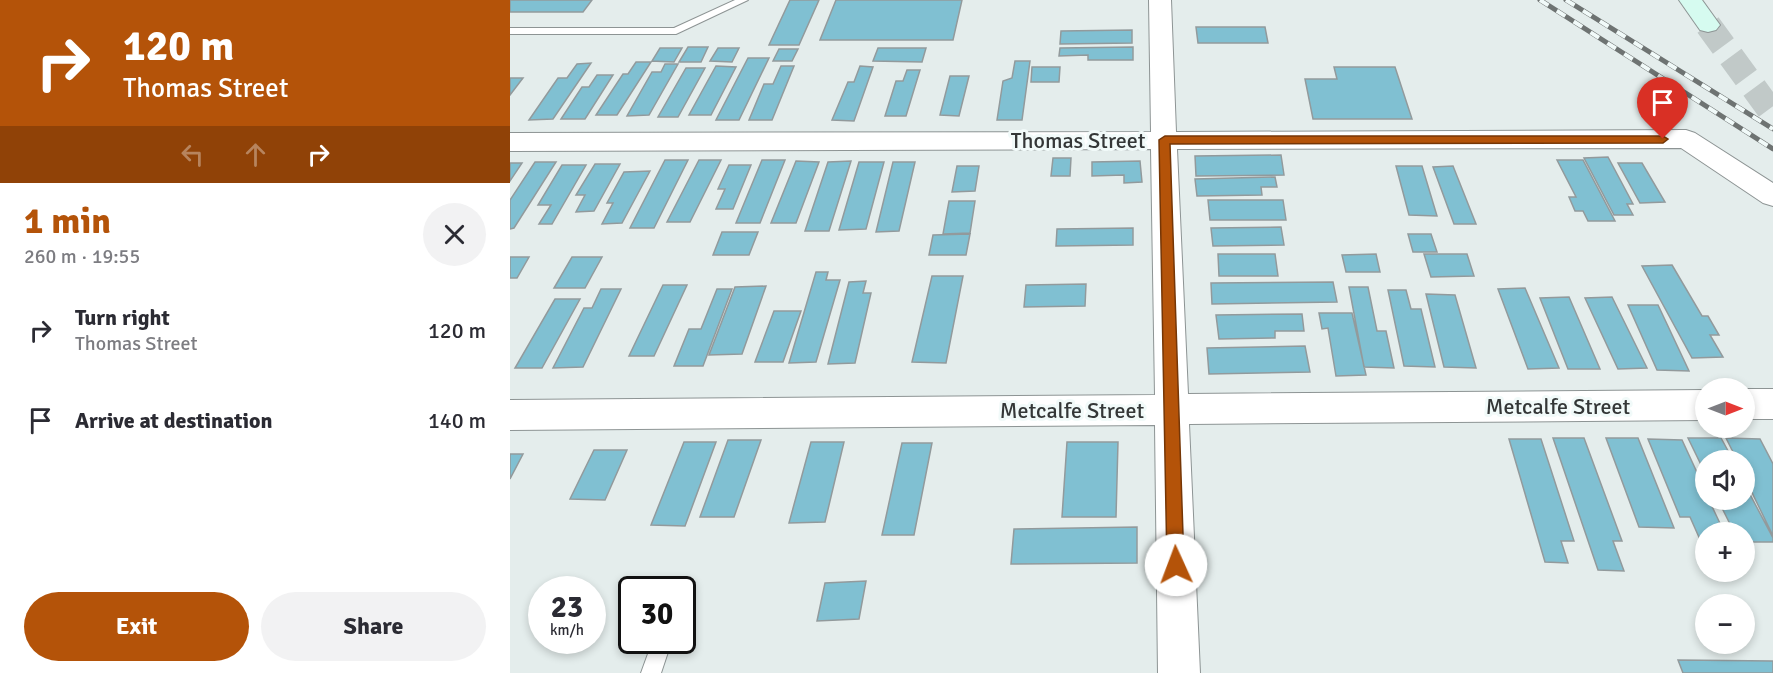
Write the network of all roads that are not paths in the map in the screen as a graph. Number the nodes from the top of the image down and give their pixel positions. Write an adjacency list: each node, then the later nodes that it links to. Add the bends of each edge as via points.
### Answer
1 (743, 0): 5 (lane, via 676,31)
2 (1160, 0): 6 (street)
3 (1690, 0): 4 (main road)
4 (1708, 25)
5 (510, 32)
6 (1165, 140): 7 (street, Thomas Street); 8 (street, Thomas Street, via 1686,139); 12 (street)
7 (510, 142)
8 (1773, 196)
9 (1755, 404): 10 (street)
10 (1773, 404)
11 (1695, 405): 12 (street, Metcalfe Street)
12 (1171, 409): 13 (street, Metcalfe Street); 16 (street)
13 (510, 415)
14 (658, 654): 15 (lane)
15 (651, 673)
16 (1179, 673)

